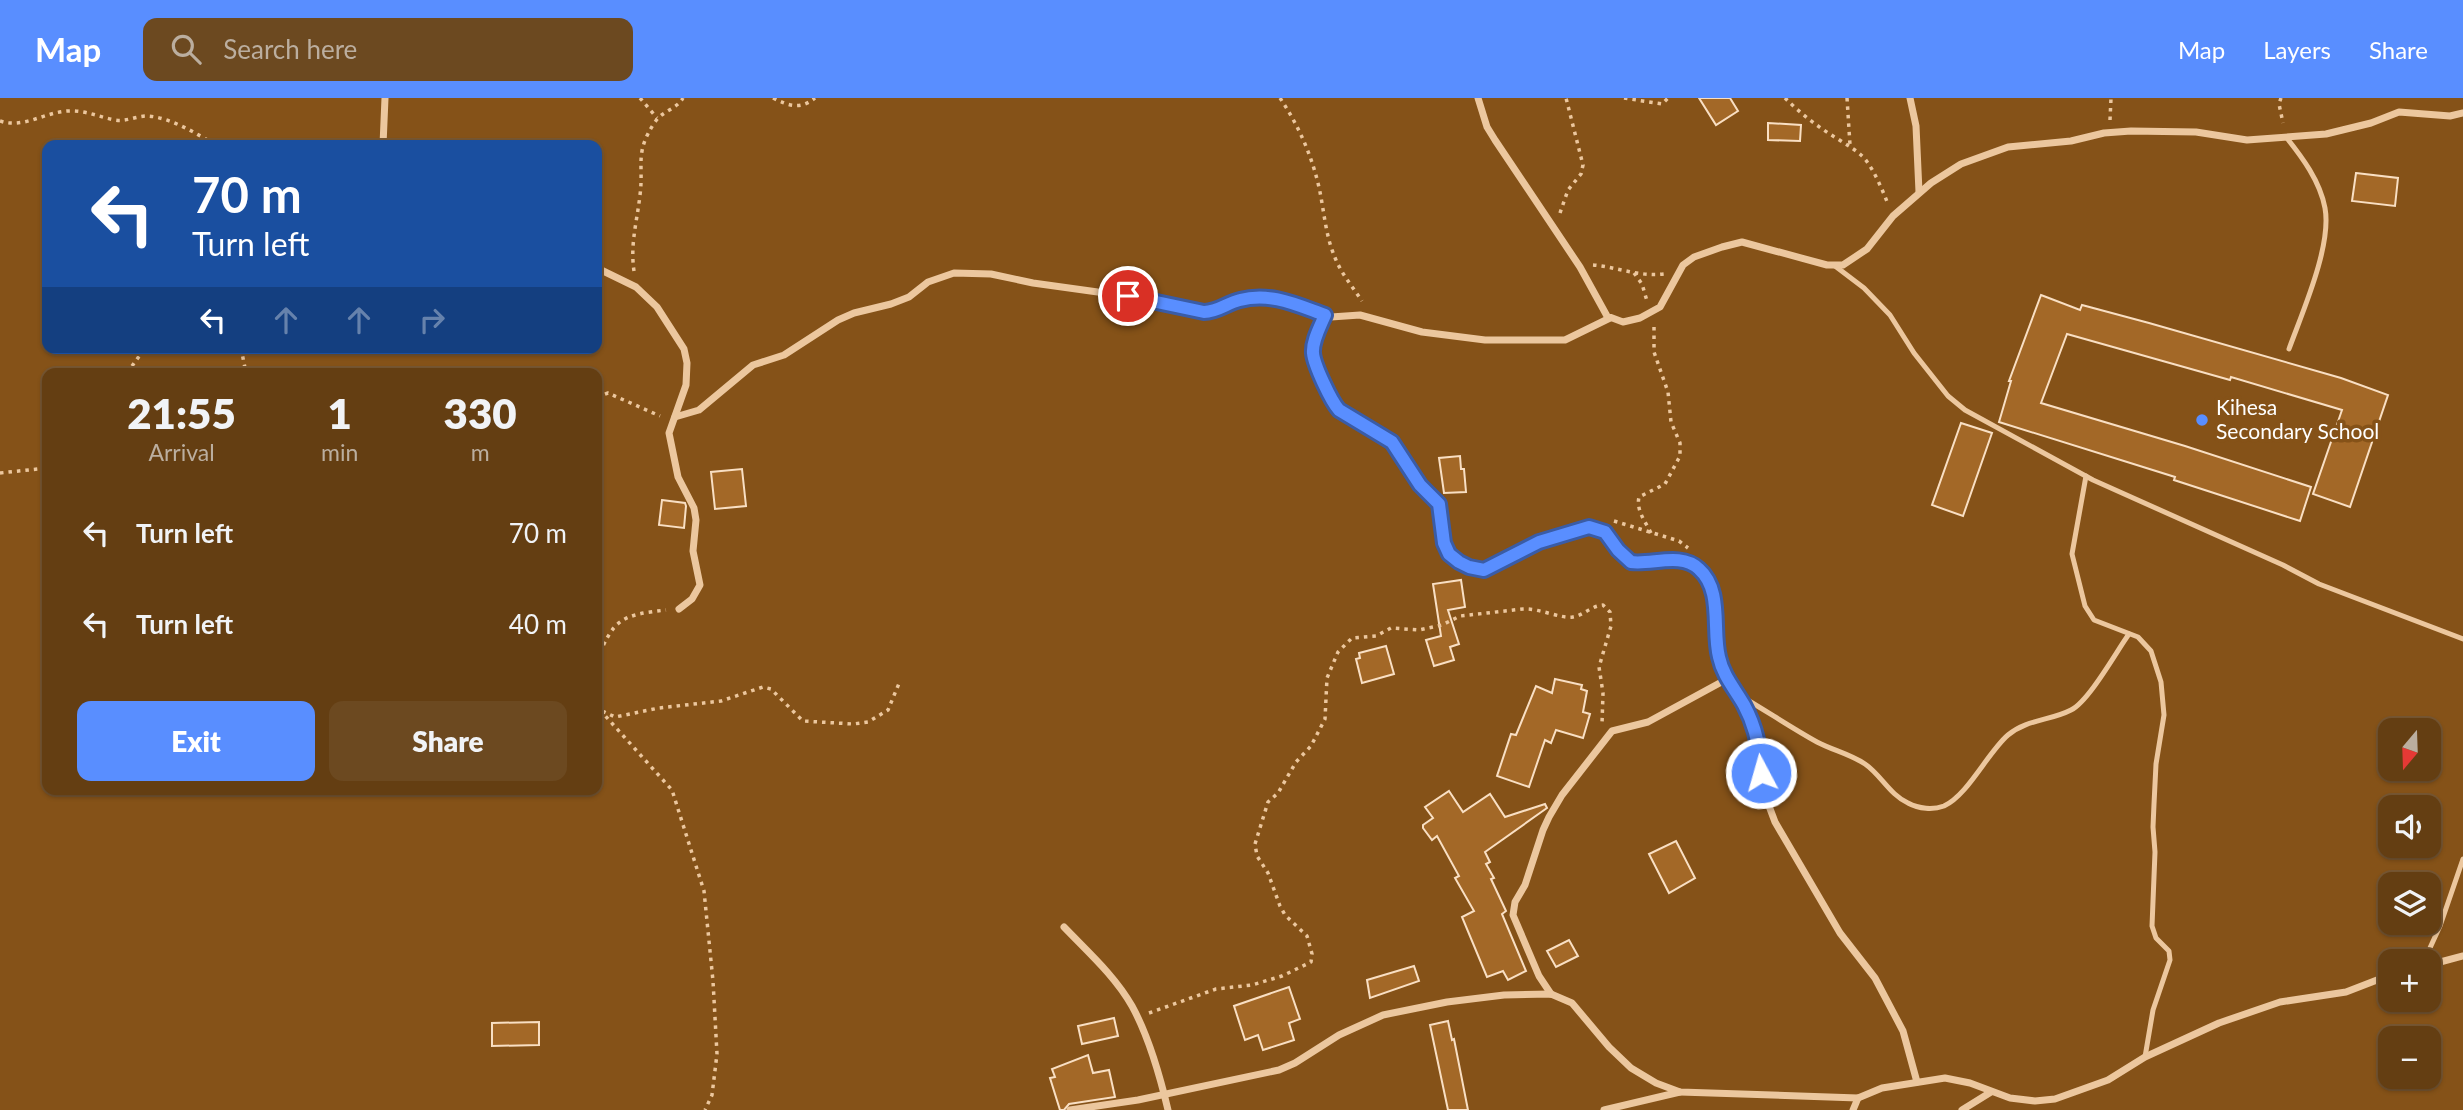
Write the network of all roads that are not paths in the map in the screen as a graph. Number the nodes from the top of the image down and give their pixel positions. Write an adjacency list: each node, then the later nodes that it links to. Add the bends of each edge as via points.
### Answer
1 (385, 98): 6 (street)
2 (1478, 98): 11 (street, via 1495,140)
3 (1910, 98): 7 (street)
4 (2463, 113): 5 (street, via 2399,112 2326,134)
5 (2286, 137): 7 (street, via 2247,140 2196,132 2131,131 2008,147 1961,164); 12 (lane, via 2311,173 2326,218 2317,266)
6 (383, 140)
7 (1919, 192): 8 (street, via 1867,249)
8 (1835, 267): 11 (street, via 1742,242 1694,257 1679,272 1660,307 1630,321); 14 (lane, via 1864,288 1889,315 1948,396 1965,410)
9 (602, 270): 13 (street, via 636,287 657,307 684,349 686,385)
10 (1325, 315): 11 (street, via 1360,315 1422,332 1485,340 1565,340); 13 (street, via 1282,299 1245,299 1204,312 991,274 954,273 928,282 909,297 838,320 784,355 753,365 699,410); 18 (street, via 1313,355 1333,403 1392,442 1420,485 1439,504 1449,554 1469,567 1484,570 1539,542 1589,527 1605,532 1631,562 1674,560 1699,568 1714,596 1718,655)
11 (1611, 318)
12 (2289, 349)
13 (675, 417): 15 (street, via 669,433 678,477 694,508 693,551 700,585)
14 (2086, 476): 16 (lane, via 2074,532 2075,571 2094,620); 17 (lane, via 2319,584)
15 (679, 609)
16 (2129, 634): 19 (lane, via 2075,708 2021,726 2000,743 1952,802 1931,809 1908,803 1865,764 1819,743); 27 (lane, via 2151,650 2161,681 2164,715 2156,764 2152,926 2171,960 2153,1010)
17 (2463, 639)
18 (1727, 679): 19 (street); 26 (street, via 1648,722 1612,731 1562,794 1513,908 1539,976)
19 (1737, 693): 28 (street, via 1757,736 1766,798 1775,822 1840,933 1875,978 1903,1031)
20 (2463, 859): 22 (lane)
21 (1064, 927): 31 (street, via 1132,1006)
22 (2429, 949)
23 (2463, 956): 24 (street)
24 (2441, 962)
25 (2378, 980): 27 (street, via 2346,992 2280,1002)
26 (1552, 994): 29 (street, via 1572,1003 1632,1068); 31 (street, via 1447,1002 1383,1015 1279,1070)
27 (2144, 1057): 30 (street, via 2108,1080 2055,1099 2035,1101)
28 (1917, 1082): 30 (street, via 1945,1078); 32 (street)
29 (1680, 1092): 32 (street); 35 (street)
30 (1991, 1092): 37 (street)
31 (1164, 1095): 33 (street); 34 (street)
32 (1858, 1098): 36 (street)
33 (1070, 1110)
34 (1168, 1110)
35 (1604, 1110)
36 (1853, 1110)
37 (1962, 1110)

